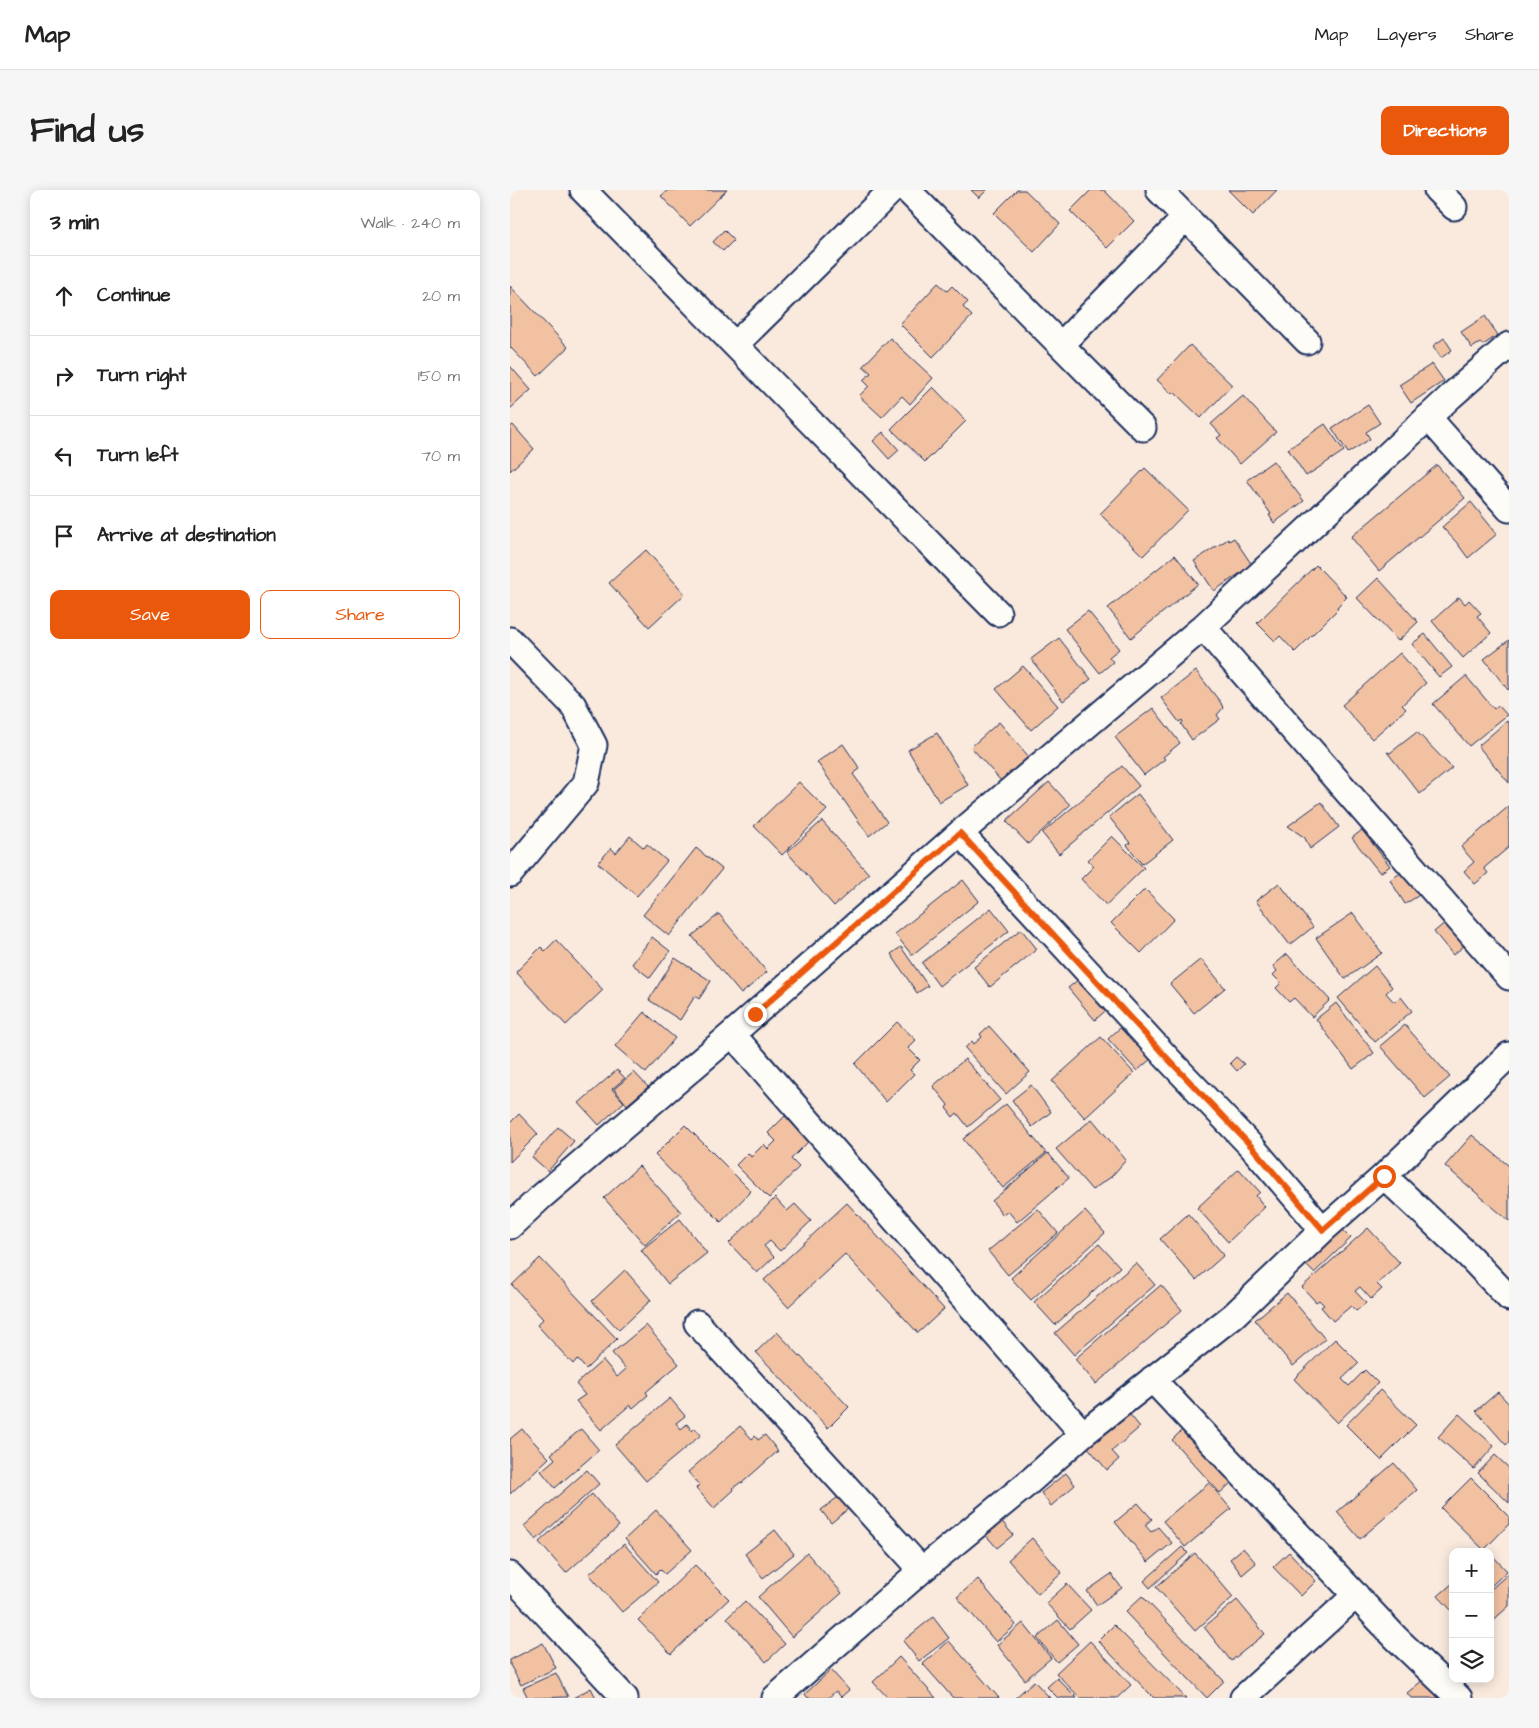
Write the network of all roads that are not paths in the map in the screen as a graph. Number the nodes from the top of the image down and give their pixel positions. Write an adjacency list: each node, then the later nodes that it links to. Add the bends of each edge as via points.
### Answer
1 (583, 190): 9 (street)
2 (892, 190): 9 (street)
3 (907, 190): 7 (street)
4 (1159, 190): 5 (street)
5 (1186, 217): 6 (street); 7 (street)
6 (1308, 341)
7 (1061, 345): 11 (street)
8 (1509, 345): 10 (street)
9 (735, 346): 13 (street)
10 (1428, 417): 12 (street); 14 (street)
11 (1143, 428)
12 (1509, 509)
13 (998, 613)
14 (1203, 626): 16 (street); 18 (street)
15 (510, 640): 17 (street, via 573,705 594,745 586,783)
16 (960, 833): 19 (street); 23 (street, via 1252,1147)
17 (510, 874)
18 (1509, 977)
19 (732, 1034): 22 (street); 27 (street)
20 (1509, 1055): 21 (street)
21 (1384, 1176): 23 (street); 24 (street)
22 (510, 1226)
23 (1323, 1230): 26 (street, via 1234,1315)
24 (1509, 1298)
25 (697, 1323): 28 (street)
26 (1152, 1379): 27 (street); 30 (street)
27 (1083, 1434): 28 (street)
28 (922, 1570): 32 (street)
29 (510, 1575): 31 (street)
30 (1356, 1595): 33 (street); 34 (street)
31 (625, 1698)
32 (775, 1698)
33 (1243, 1698)
34 (1459, 1698)

